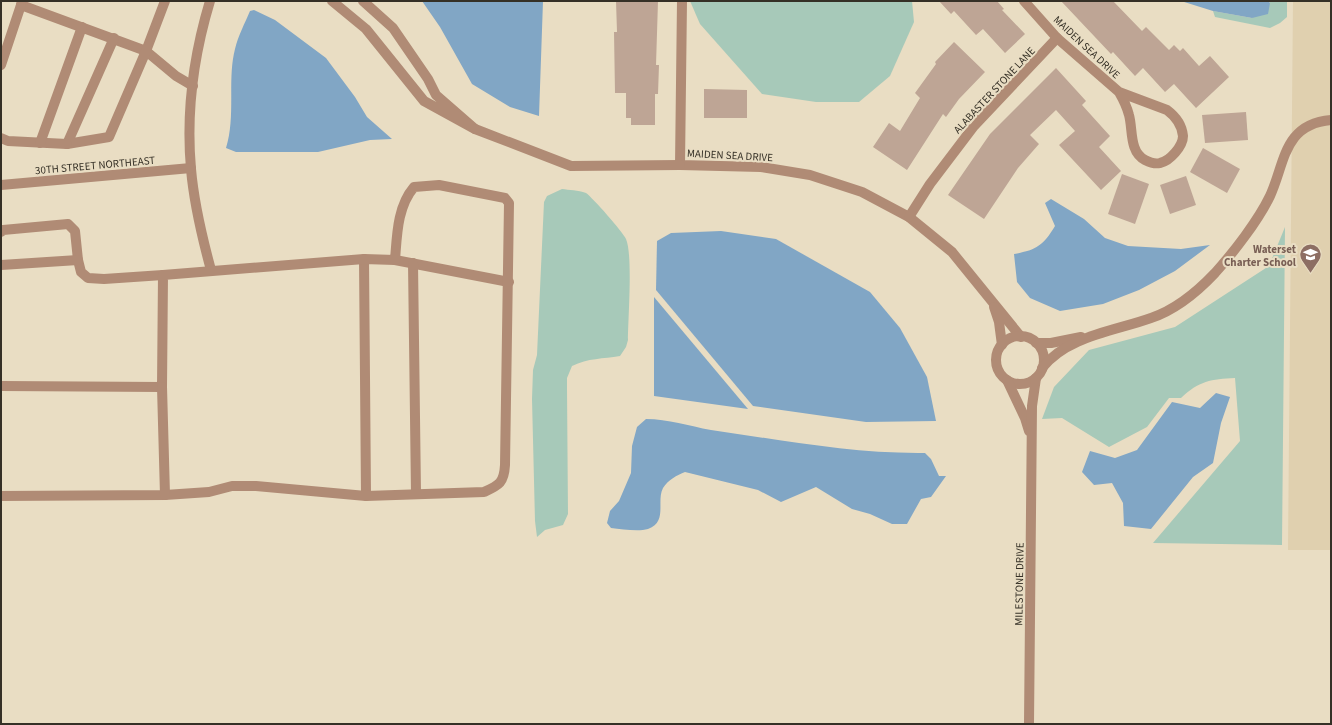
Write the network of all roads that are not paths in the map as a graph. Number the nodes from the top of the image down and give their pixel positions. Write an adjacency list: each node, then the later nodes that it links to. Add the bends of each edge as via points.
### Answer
1 (165, 1): 11 (street)
2 (210, 1): 13 (street, via 199,38)
3 (332, 1): 16 (street, via 366,29 424,101)
4 (363, 1): 16 (street, via 393,28 436,95)
5 (682, 1): 20 (street, MAIDEN SEA DRIVE)
6 (1024, 1): 10 (street, MAIDEN SEA DRIVE)
7 (21, 3): 8 (street); 12 (street)
8 (82, 27): 9 (street); 18 (street)
9 (114, 38): 11 (street); 19 (street)
10 (1057, 38): 14 (street, MAIDEN SEA DRIVE); 23 (street, ALABASTER STONE LANE, via 974,126 930,184)
11 (146, 51): 13 (street, via 176,76); 19 (street, via 109,137)
12 (1, 65)
13 (194, 86): 21 (street, via 191,110)
14 (1119, 92): 14 (street, via 1129,113 1137,152 1145,160 1154,163 1164,161 1182,142 1183,136 1178,121 1167,110)
15 (1331, 120): 34 (street, via 1319,121 1308,126 1294,138 1285,151 1270,196 1245,235 1203,284 1184,300 1160,314)
16 (475, 129): 20 (street, via 571,166)
17 (1, 138): 18 (street, via 8,141)
18 (40, 143): 19 (street)
19 (67, 144)
20 (680, 165): 23 (street, MAIDEN SEA DRIVE, via 761,166 810,175 862,192)
21 (191, 168): 22 (street, 30TH STREET NORTHEAST); 30 (street, via 198,218)
22 (1, 185)
23 (909, 218): 33 (street, MAIDEN SEA DRIVE, via 952,252)
24 (1, 232): 26 (street, via 68,224 75,231)
25 (364, 259): 27 (street); 30 (street); 47 (street)
26 (78, 260): 29 (street); 31 (street, via 80,272 88,278)
27 (394, 260): 28 (street); 32 (street, via 398,227 406,196 414,187 439,185 505,198 509,209)
28 (413, 264): 32 (street); 44 (street)
29 (1, 265)
30 (211, 270): 31 (street)
31 (163, 274): 42 (street)
32 (509, 282): 44 (street, via 505,465 502,482 484,492)
33 (994, 305): 35 (street, MAIDEN SEA DRIVE); 37 (street, MILESTONE DRIVE)
34 (1100, 333): 36 (street, via 1051,343); 38 (street, MILESTONE DRIVE, via 1056,355)
35 (1021, 337): 36 (street); 37 (street, via 1007,340)
36 (1036, 343): 38 (street, via 1043,355)
37 (1002, 345): 40 (street, MILESTONE DRIVE, via 996,360 1001,375)
38 (1042, 368): 39 (street, MILESTONE DRIVE)
39 (1036, 378): 40 (street, via 1019,384); 43 (street, MILESTONE DRIVE, via 1032,406)
40 (1007, 380): 43 (street, MILESTONE DRIVE, via 1025,418)
41 (1, 386): 42 (street)
42 (162, 387): 45 (street)
43 (1033, 445): 48 (street, MILESTONE DRIVE)
44 (416, 494): 47 (street)
45 (165, 495): 46 (street); 47 (street, via 209,492 232,486 256,486)
46 (1, 496)
47 (366, 496)
48 (1029, 724)

